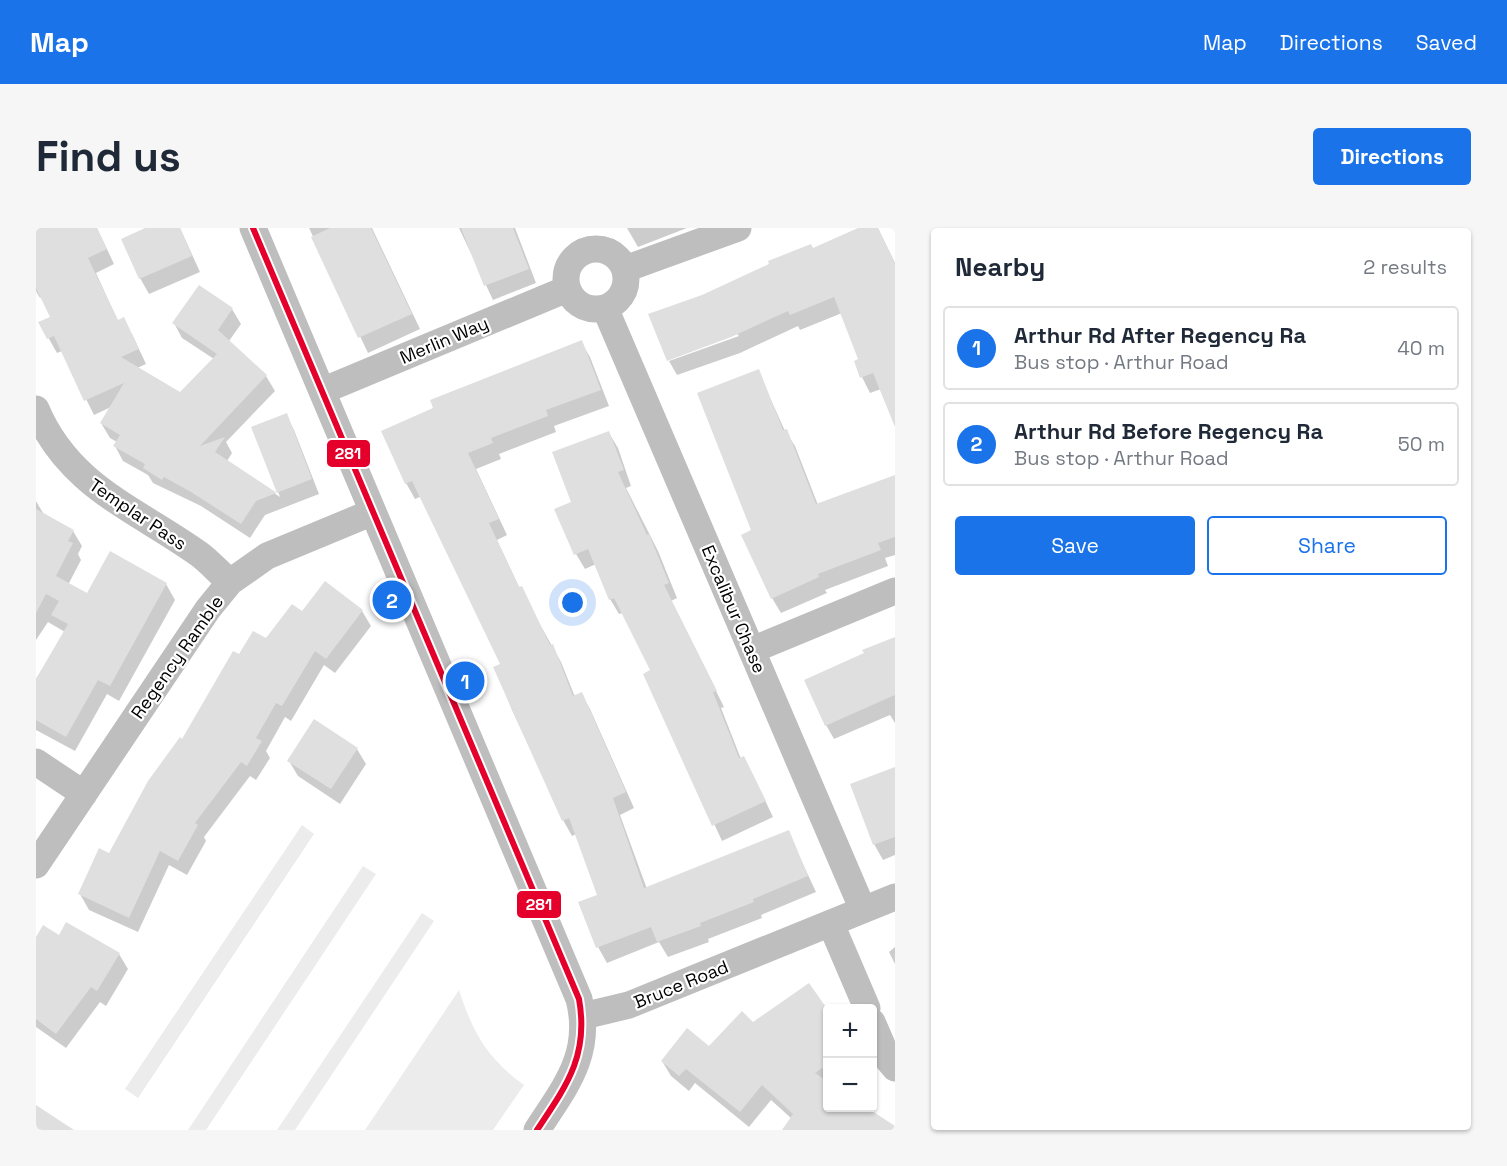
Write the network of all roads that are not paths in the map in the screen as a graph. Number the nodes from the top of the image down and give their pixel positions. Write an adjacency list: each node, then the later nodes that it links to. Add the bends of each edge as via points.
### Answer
1 (253, 228): 7 (street)
2 (738, 228): 4 (street)
3 (582, 239): 4 (street, via 610,252); 5 (street, via 568,265)
4 (625, 269): 6 (street, via 623,293)
5 (567, 289): 6 (street, via 582,306); 7 (street, Merlin Way)
6 (605, 308): 12 (street, Excalibur Chase)
7 (322, 391): 9 (street)
8 (36, 409): 10 (street, Templar Pass, via 45,431 90,484 200,555)
9 (373, 512): 10 (street, Regency Ramble, via 267,556); 20 (street, via 576,989)
10 (230, 582): 14 (street, Regency Ramble)
11 (895, 591): 12 (street)
12 (752, 650): 17 (street, Excalibur Chase)
13 (36, 762): 14 (street)
14 (84, 794): 15 (street, Regency Ramble)
15 (36, 865)
16 (895, 897): 17 (street, Bruce Road)
17 (863, 910): 18 (street, Bruce Road)
18 (831, 924): 19 (street); 20 (street, Bruce Road, via 629,1005)
19 (865, 1004)
20 (583, 1016): 23 (street, via 580,1056 572,1076)
21 (877, 1032): 22 (street)
22 (895, 1068)
23 (537, 1130)

